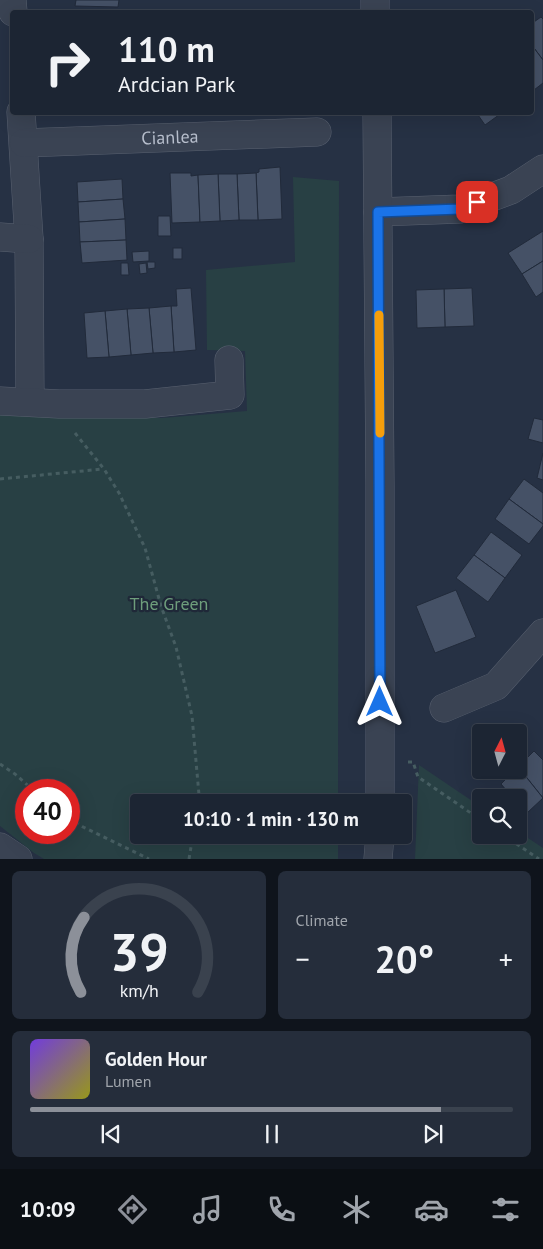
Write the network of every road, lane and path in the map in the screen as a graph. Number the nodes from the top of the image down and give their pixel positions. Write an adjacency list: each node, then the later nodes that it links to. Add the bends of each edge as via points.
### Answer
1 (21, 115): 4 (street)
2 (377, 115): 6 (street)
3 (317, 132): 4 (street, Cianlea)
4 (24, 143): 8 (street)
5 (543, 169): 6 (street, via 511,190 460,209)
6 (378, 212): 17 (street)
7 (0, 237): 8 (street)
8 (29, 239): 11 (street)
9 (229, 360): 12 (street, via 230,395 145,404)
10 (0, 401): 11 (street)
11 (30, 402): 12 (street)
12 (59, 404): 13 (path, via 60,415)
13 (104, 469): 14 (path); 20 (path, via 145,548 176,647 192,716)
14 (0, 479)
15 (543, 632): 16 (street, via 496,686)
16 (444, 708)
17 (380, 761): 21 (street); 22 (path, via 413,762 418,777)
18 (0, 764): 19 (path)
19 (21, 779)
20 (199, 794)
21 (380, 794)
22 (472, 814)
23 (80, 824): 29 (path)
24 (192, 844): 30 (path)
25 (379, 844): 31 (street)
26 (516, 844): 32 (path)
27 (0, 848): 28 (street)
28 (18, 859)
29 (149, 859)
30 (189, 859)
31 (378, 859)
32 (538, 859)

